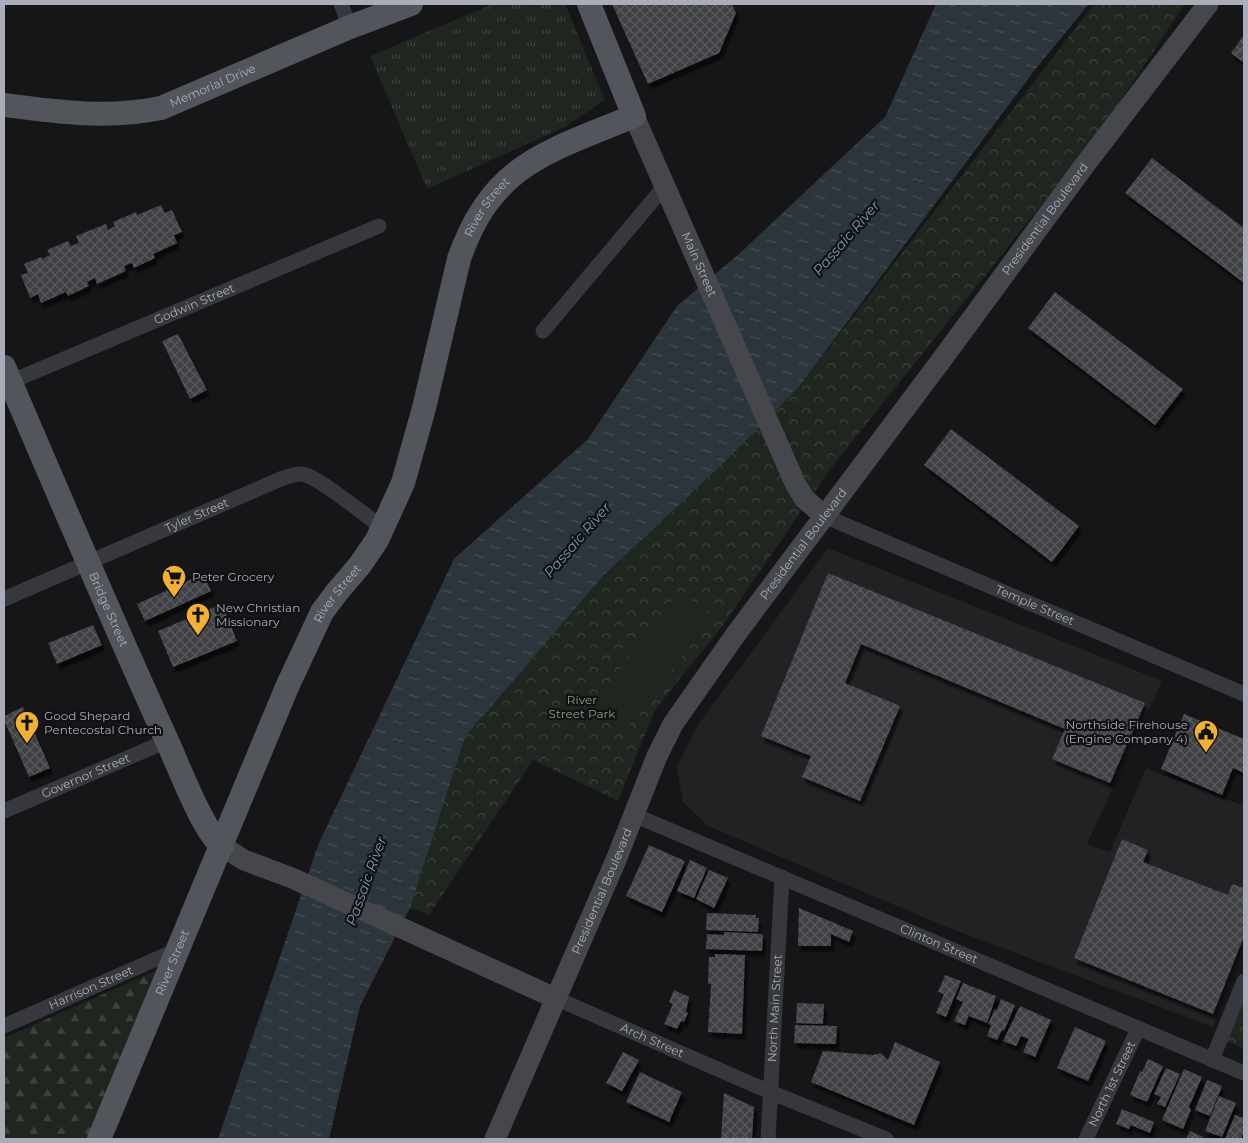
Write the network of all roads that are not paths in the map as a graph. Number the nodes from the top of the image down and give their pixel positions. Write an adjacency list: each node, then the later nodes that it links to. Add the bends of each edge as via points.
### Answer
1 (340, 4): 5 (street)
2 (411, 4): 5 (main road, Memorial Drive)
3 (589, 4): 7 (main road, Main Street)
4 (1208, 4): 12 (street, Presidential Boulevard)
5 (350, 27): 6 (main road, Memorial Drive, via 161,108 131,113 79,114)
6 (4, 105)
7 (634, 116): 8 (street, Main Street); 13 (main road, River Street, via 543,154 502,184 479,213 459,259 412,455)
8 (664, 187): 10 (street); 12 (street, Main Street, via 804,498)
9 (379, 226): 11 (street, Godwin Street)
10 (543, 331)
11 (7, 374): 14 (main road, Bridge Street)
12 (824, 516): 16 (street, Temple Street); 19 (street, Presidential Boulevard, via 725,648 673,724)
13 (383, 528): 14 (street, Tyler Street, via 320,482 302,474 283,478); 20 (main road, River Street, via 360,565 322,612 287,687)
14 (88, 563): 15 (street, Tyler Street); 17 (main road, Bridge Street)
15 (4, 599)
16 (1244, 694)
17 (167, 741): 18 (street, Governor Street); 20 (main road, Bridge Street, via 207,829)
18 (4, 811)
19 (634, 815): 21 (street, Clinton Street); 24 (street, Presidential Boulevard)
20 (222, 846): 22 (main road, River Street); 24 (street, Arch Street, via 244,860 292,878)
21 (782, 877): 26 (street, Clinton Street); 29 (street, North Main Street)
22 (178, 950): 25 (street, Harrison Street); 30 (main road, River Street)
23 (1244, 981): 27 (street)
24 (555, 998): 29 (street, Arch Street); 31 (street, Presidential Boulevard)
25 (4, 1026)
26 (1138, 1029): 27 (street, Clinton Street); 34 (street, North 1st Street)
27 (1212, 1060): 28 (street, Clinton Street)
28 (1244, 1073)
29 (770, 1092): 32 (street, North Main Street); 33 (street, Arch Street)
30 (99, 1139)
31 (495, 1139)
32 (768, 1139)
33 (886, 1139)
34 (1086, 1139)

